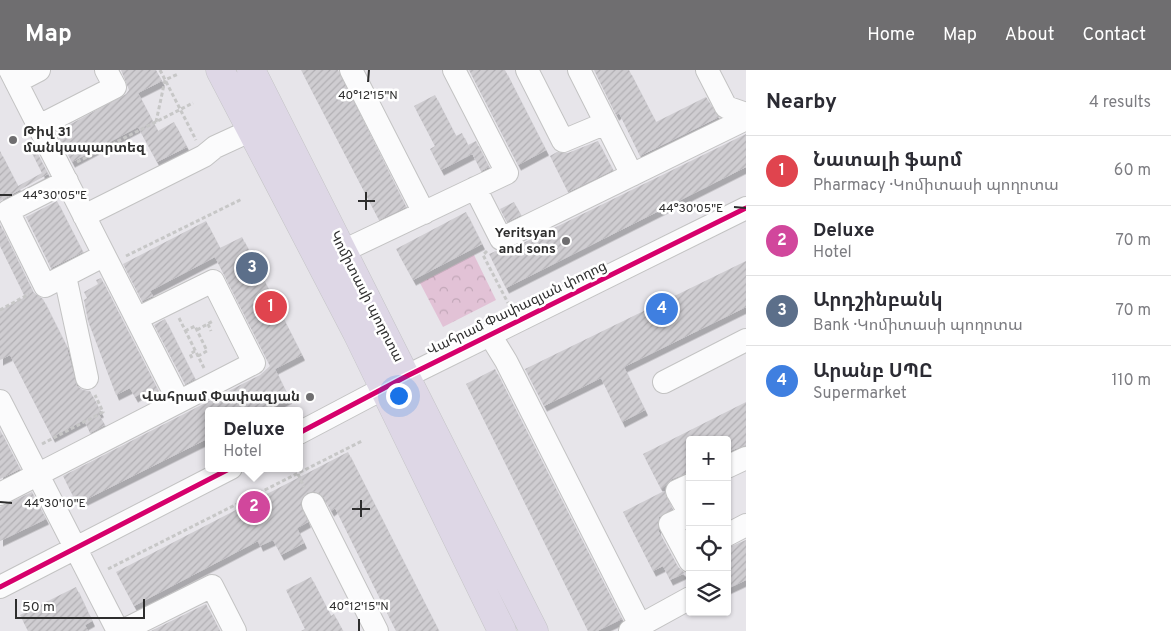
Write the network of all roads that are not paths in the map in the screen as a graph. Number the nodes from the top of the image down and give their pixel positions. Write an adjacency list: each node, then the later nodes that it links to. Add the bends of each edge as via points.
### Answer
1 (38, 70): 10 (street)
2 (106, 70): 14 (street, via 115,87)
3 (220, 70): 15 (main road, Կոմիտասի պողոտա)
4 (251, 70): 22 (main road, Կոմիտասի պողոտա)
5 (351, 70): 20 (street)
6 (454, 70): 18 (street, via 507,173)
7 (526, 70): 13 (street, via 563,141)
8 (579, 70): 13 (street)
9 (707, 70): 11 (street, via 726,107)
10 (13, 76): 14 (street)
11 (746, 114)
12 (746, 119): 16 (street)
13 (606, 123): 16 (street)
14 (39, 126): 17 (street)
15 (252, 130): 21 (street); 31 (main road, Կոմիտասի պողոտա)
16 (632, 174): 18 (street, via 501,239)
17 (64, 176): 21 (street); 24 (street, via 8,211)
18 (475, 188): 20 (street)
19 (746, 208): 26 (street, Վահրամ Փափազյան փողոց)
20 (424, 213): 22 (street)
21 (84, 216): 23 (street)
22 (343, 251): 28 (main road, Կոմիտասի պողոտա)
23 (106, 261): 24 (street); 25 (street)
24 (55, 281): 29 (street)
25 (138, 318): 32 (street); 32 (street, via 214,281 254,363)
26 (490, 334): 28 (street, Վահրամ Փափազյան փողոց); 50 (street)
27 (746, 340): 30 (street)
28 (407, 376): 31 (street, Վահրամ Փափազյան փողոց); 56 (main road, Կոմիտասի պողոտա)
29 (87, 378)
30 (664, 382)
31 (383, 389): 34 (street, Վահրամ Փափազյան փողոց); 55 (main road, Կոմիտասի պողոտա)
32 (178, 400): 38 (street)
33 (0, 402): 38 (street)
34 (303, 431)
35 (746, 458): 36 (street)
36 (731, 465)
37 (223, 472): 46 (street)
38 (38, 475): 40 (street); 46 (street)
39 (686, 487): 42 (street, via 677,491)
40 (0, 494)
41 (312, 504): 54 (street)
42 (686, 507)
43 (686, 516): 47 (street, via 670,524)
44 (746, 524): 45 (street)
45 (731, 533)
46 (76, 548): 48 (street); 51 (street)
47 (686, 553)
48 (0, 587)
49 (686, 600): 50 (street)
50 (637, 629)
51 (118, 631)
52 (122, 631): 53 (street, via 212,586)
53 (235, 631)
54 (377, 631)
55 (502, 631)
56 (534, 631)

